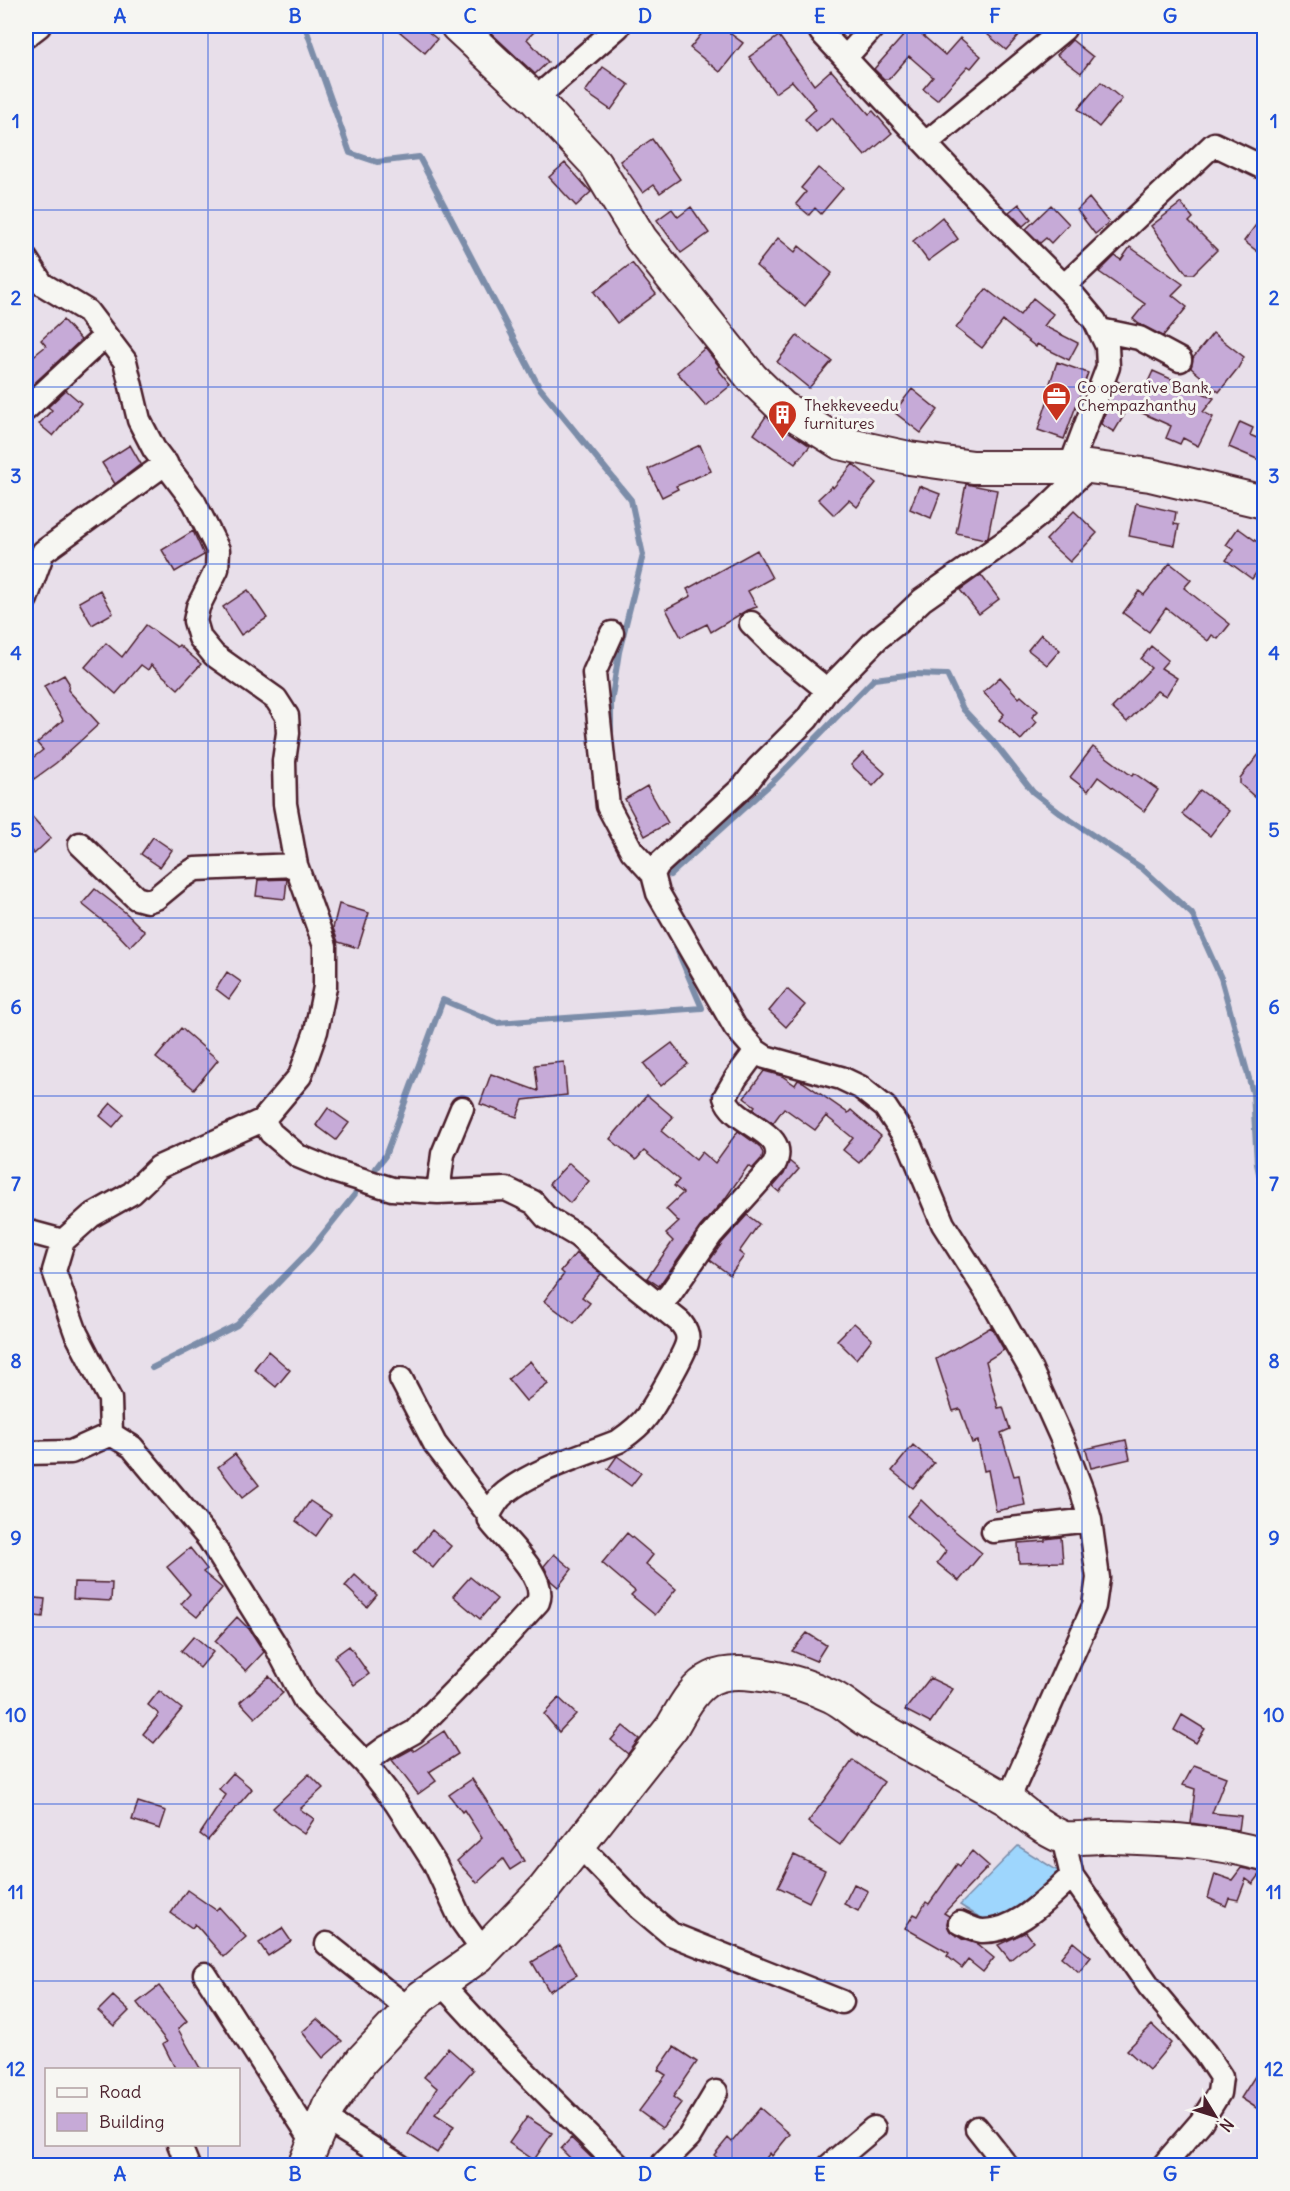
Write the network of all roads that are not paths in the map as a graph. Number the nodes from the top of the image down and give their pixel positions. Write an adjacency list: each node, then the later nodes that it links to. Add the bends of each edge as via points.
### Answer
1 (39, 26): 7 (street)
2 (457, 26): 9 (main road)
3 (818, 26): 8 (street)
4 (874, 26): 8 (street)
5 (618, 27): 9 (street)
6 (1064, 29): 10 (street)
7 (26, 36)
8 (846, 57): 10 (street)
9 (536, 99): 19 (main road, via 595,163 641,239 745,370 782,407 840,442 909,458 973,467)
10 (926, 143): 13 (street)
11 (1264, 168): 13 (street, via 1214,144)
12 (26, 261): 15 (street, via 42,284 87,311)
13 (1064, 286): 14 (street)
14 (1100, 330): 16 (street, via 1139,338); 19 (street, via 1107,346 1108,367)
15 (105, 336): 17 (street); 18 (street, via 125,361 139,420)
16 (1180, 360)
17 (26, 409)
18 (166, 463): 21 (street, via 43,552); 26 (street, via 194,502 218,550 217,569 195,621 200,638 214,655 276,699 287,716 285,804)
19 (1079, 467): 20 (main road, via 1150,475); 24 (street, via 1039,515 922,600)
20 (1264, 502)
21 (26, 599)
22 (751, 623): 24 (street)
23 (612, 633): 27 (street, via 594,673 608,806 633,851)
24 (827, 690): 27 (street, via 807,719 745,785)
25 (80, 844): 26 (street, via 136,898 147,901 195,868)
26 (296, 865): 30 (street, via 325,946 325,987 316,1031 300,1076)
27 (653, 874): 28 (street, via 657,893 735,1027)
28 (756, 1051): 34 (street, via 725,1097 731,1108 773,1140 779,1155 711,1235); 39 (street, via 840,1078 860,1087 885,1107 910,1145 942,1224 1031,1370 1066,1448)
29 (462, 1108): 31 (street, via 443,1154)
30 (263, 1120): 31 (street, via 271,1133 307,1160 392,1189); 33 (street, via 159,1167 132,1193 91,1216)
31 (438, 1192): 34 (street, via 506,1189 533,1202)
32 (26, 1230): 33 (street)
33 (63, 1241): 36 (street, via 54,1271 66,1311 110,1399)
34 (659, 1305): 38 (street, via 687,1330 687,1343 646,1418 619,1441 548,1468 504,1493)
35 (401, 1379): 38 (street, via 435,1444)
36 (111, 1434): 37 (street, via 72,1452); 41 (street, via 132,1447 208,1539 276,1646 305,1701)
37 (26, 1454)
38 (489, 1515): 41 (street, via 534,1576 541,1594 538,1602 414,1732)
39 (1090, 1520): 40 (street); 42 (street, via 1098,1578 1094,1606)
40 (993, 1531)
41 (365, 1763): 49 (street, via 435,1864 461,1920)
42 (1008, 1800): 43 (main road); 44 (main road, via 869,1723 833,1697 782,1680 728,1674 701,1685)
43 (1063, 1838): 45 (main road, via 1194,1840); 46 (street)
44 (580, 1846): 49 (main road); 52 (street, via 671,1934)
45 (1264, 1855)
46 (1072, 1876): 47 (street, via 1014,1924 979,1931); 60 (street, via 1149,1986 1221,2077 1219,2093 1201,2122)
47 (960, 1923)
48 (327, 1944): 53 (street)
49 (483, 1951): 51 (main road)
50 (205, 1974): 57 (street)
51 (440, 1982): 53 (main road); 63 (street)
52 (842, 2002)
53 (409, 2009): 57 (main road, via 362,2060 329,2106)
54 (716, 2092): 59 (street, via 689,2138)
55 (874, 2128): 64 (street)
56 (977, 2128): 65 (street)
57 (314, 2142): 62 (street)
58 (179, 2146): 61 (street)
59 (664, 2164)
60 (1164, 2165)
61 (189, 2166)
62 (400, 2166)
63 (619, 2166)
64 (830, 2166)
65 (1007, 2166)

